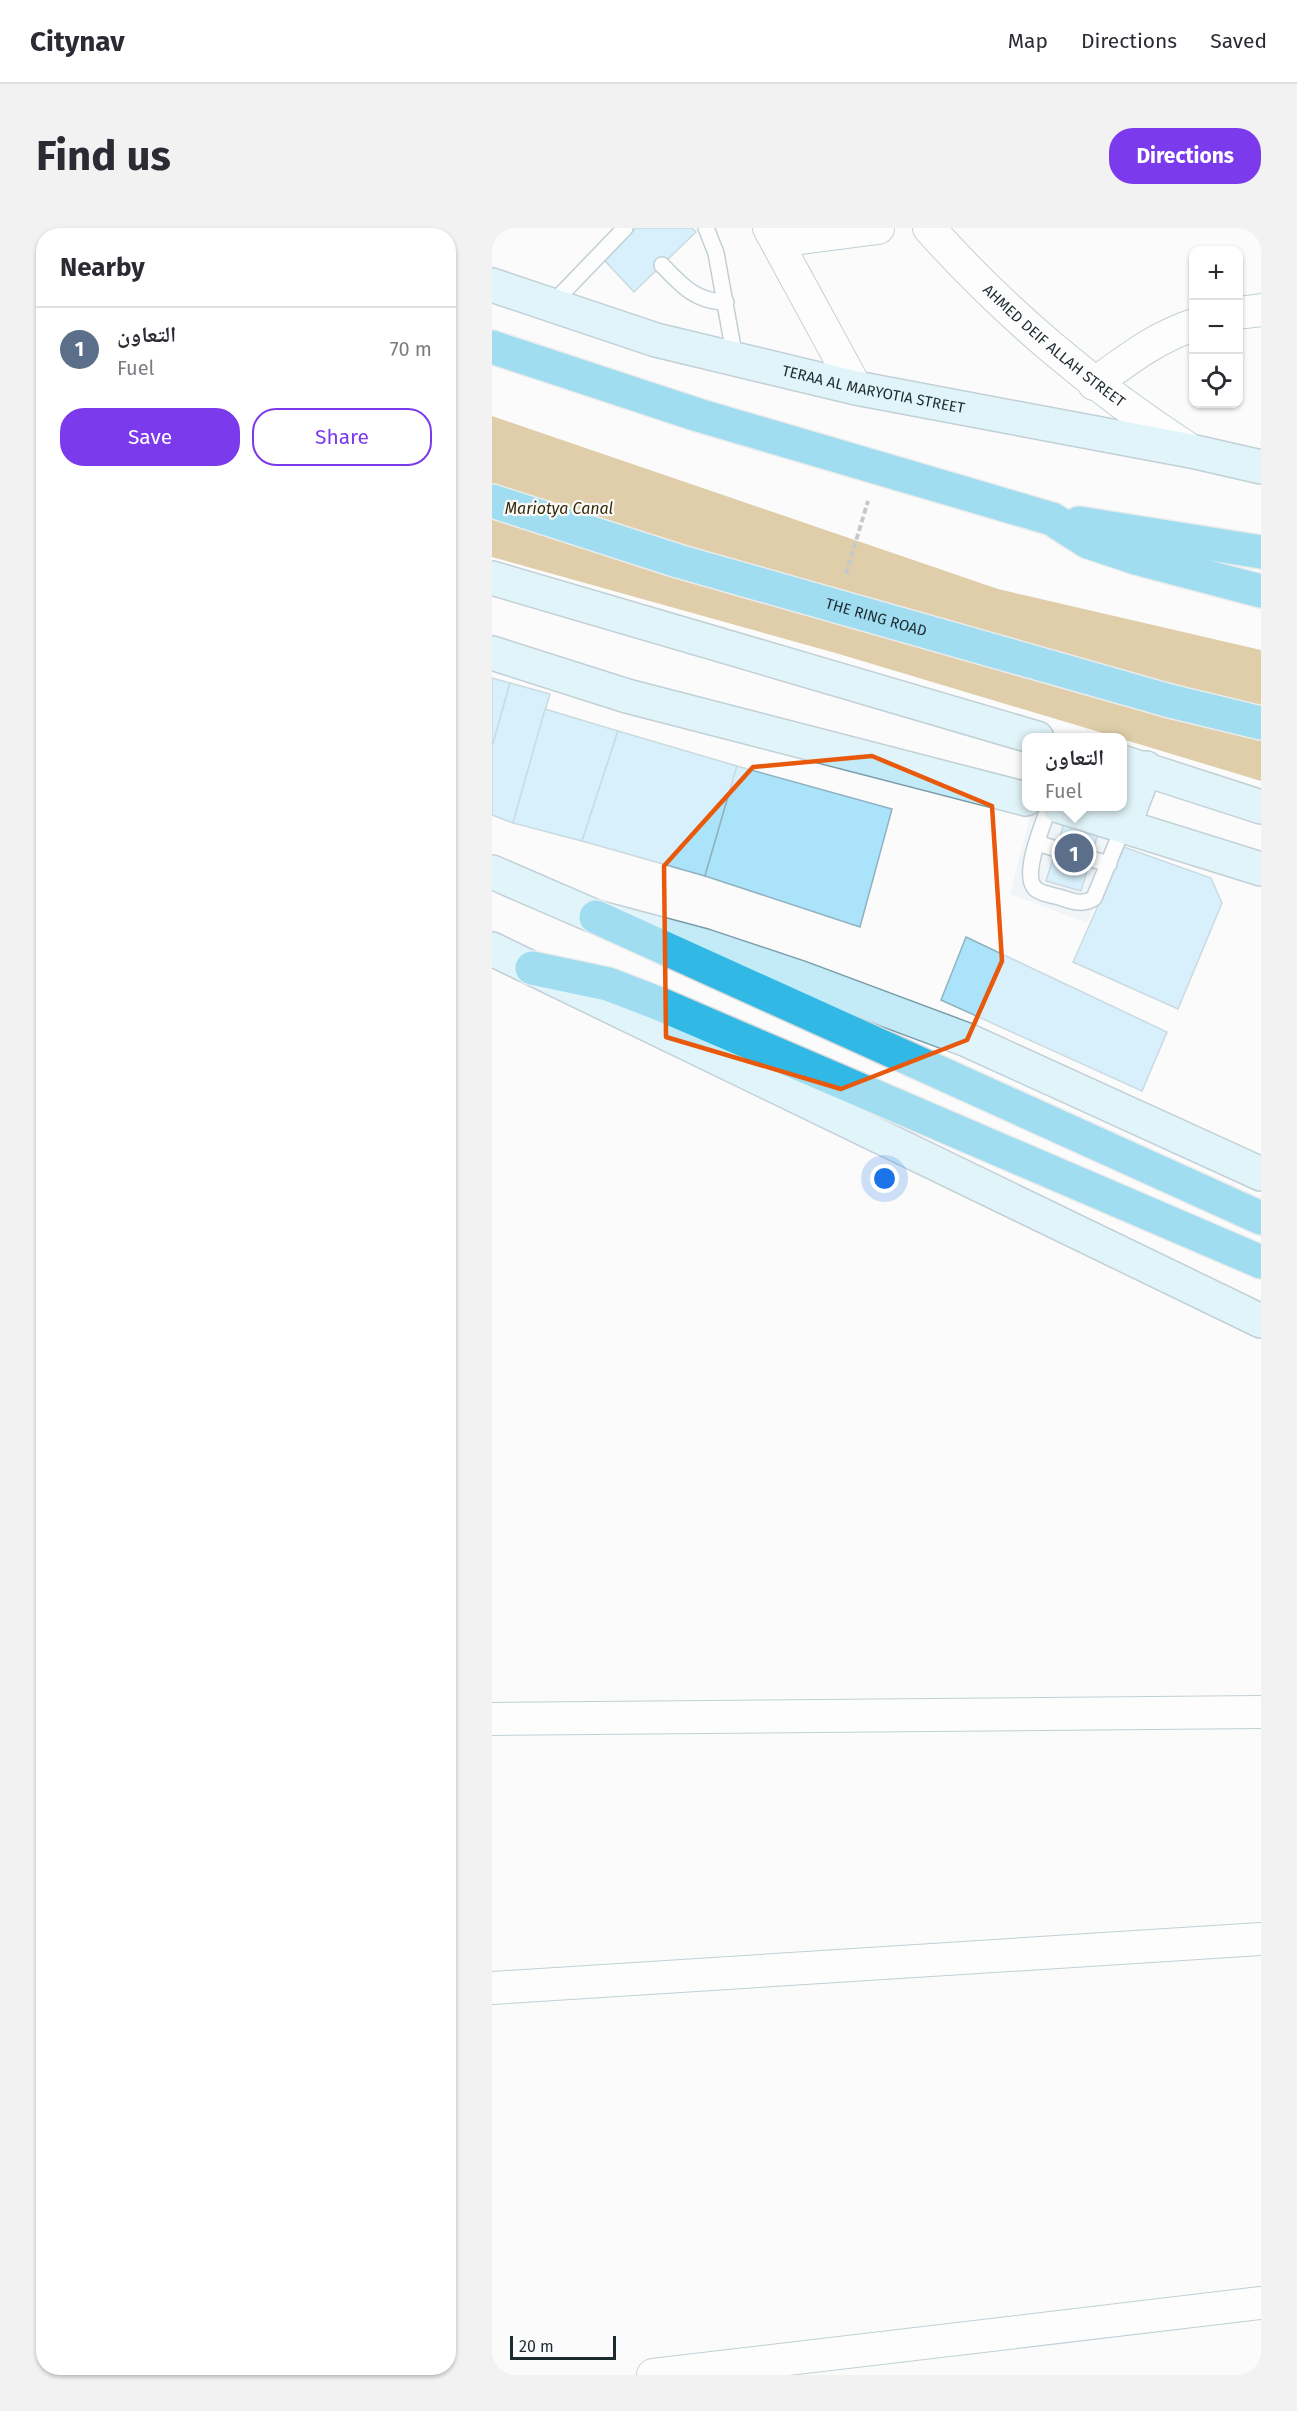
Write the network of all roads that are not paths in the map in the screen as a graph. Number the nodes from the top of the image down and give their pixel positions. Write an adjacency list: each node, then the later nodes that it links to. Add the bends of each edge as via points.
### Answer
1 (706, 228): 8 (lane, via 716,253)
2 (878, 228): 5 (street)
3 (929, 228): 15 (street, AHMED DEIF ALLAH STREET, via 1005,307)
4 (629, 229): 9 (lane)
5 (773, 235): 16 (street)
6 (662, 265): 8 (lane, via 693,294)
7 (492, 285): 9 (main road, TERAA AL MARYOTIA STREET)
8 (726, 302): 14 (lane)
9 (550, 306): 14 (main road, TERAA AL MARYOTIA STREET, via 656,340)
10 (1261, 310): 11 (street)
11 (1243, 312)
12 (1189, 327): 15 (street, via 1139,352)
13 (492, 347): 20 (highway, bridge, via 698,415)
14 (735, 359): 16 (main road, TERAA AL MARYOTIA STREET)
15 (1094, 384): 17 (street, AHMED DEIF ALLAH STREET)
16 (856, 388): 17 (main road, TERAA AL MARYOTIA STREET)
17 (1191, 451): 18 (main road, TERAA AL MARYOTIA STREET)
18 (1261, 467)
19 (492, 501): 25 (highway, THE RING ROAD, bridge, via 678,561 1170,701)
20 (1052, 519): 21 (highway); 23 (highway, via 1107,549)
21 (1261, 552)
22 (492, 578): 26 (main road)
23 (1261, 591)
24 (492, 653): 28 (main road, via 627,696)
25 (1261, 723)
26 (1022, 734)
27 (1134, 765): 29 (main road); 30 (main road)
28 (1022, 798)
29 (1127, 807)
30 (1261, 807)
31 (1048, 811): 35 (lane)
32 (1073, 811): 34 (main road)
33 (1126, 811): 34 (main road)
34 (1124, 825): 38 (lane); 39 (main road)
35 (1038, 843): 36 (lane); 38 (lane, via 1030,867 1032,885 1074,902 1088,903 1094,898)
36 (1056, 849)
37 (1091, 859): 38 (lane)
38 (1109, 864)
39 (1261, 869)
40 (492, 872): 41 (main road)
41 (596, 917): 44 (main road, via 705,946 967,1040); 45 (highway)
42 (492, 949): 43 (main road)
43 (532, 968): 46 (highway, via 608,984 660,1004); 47 (main road)
44 (1261, 1174)
45 (1256, 1216)
46 (1261, 1262)
47 (1261, 1321)
48 (1261, 1712): 49 (street)
49 (492, 1719)
50 (1261, 1939): 51 (street)
51 (492, 1988)
52 (1261, 2303): 53 (street)
53 (653, 2375)

